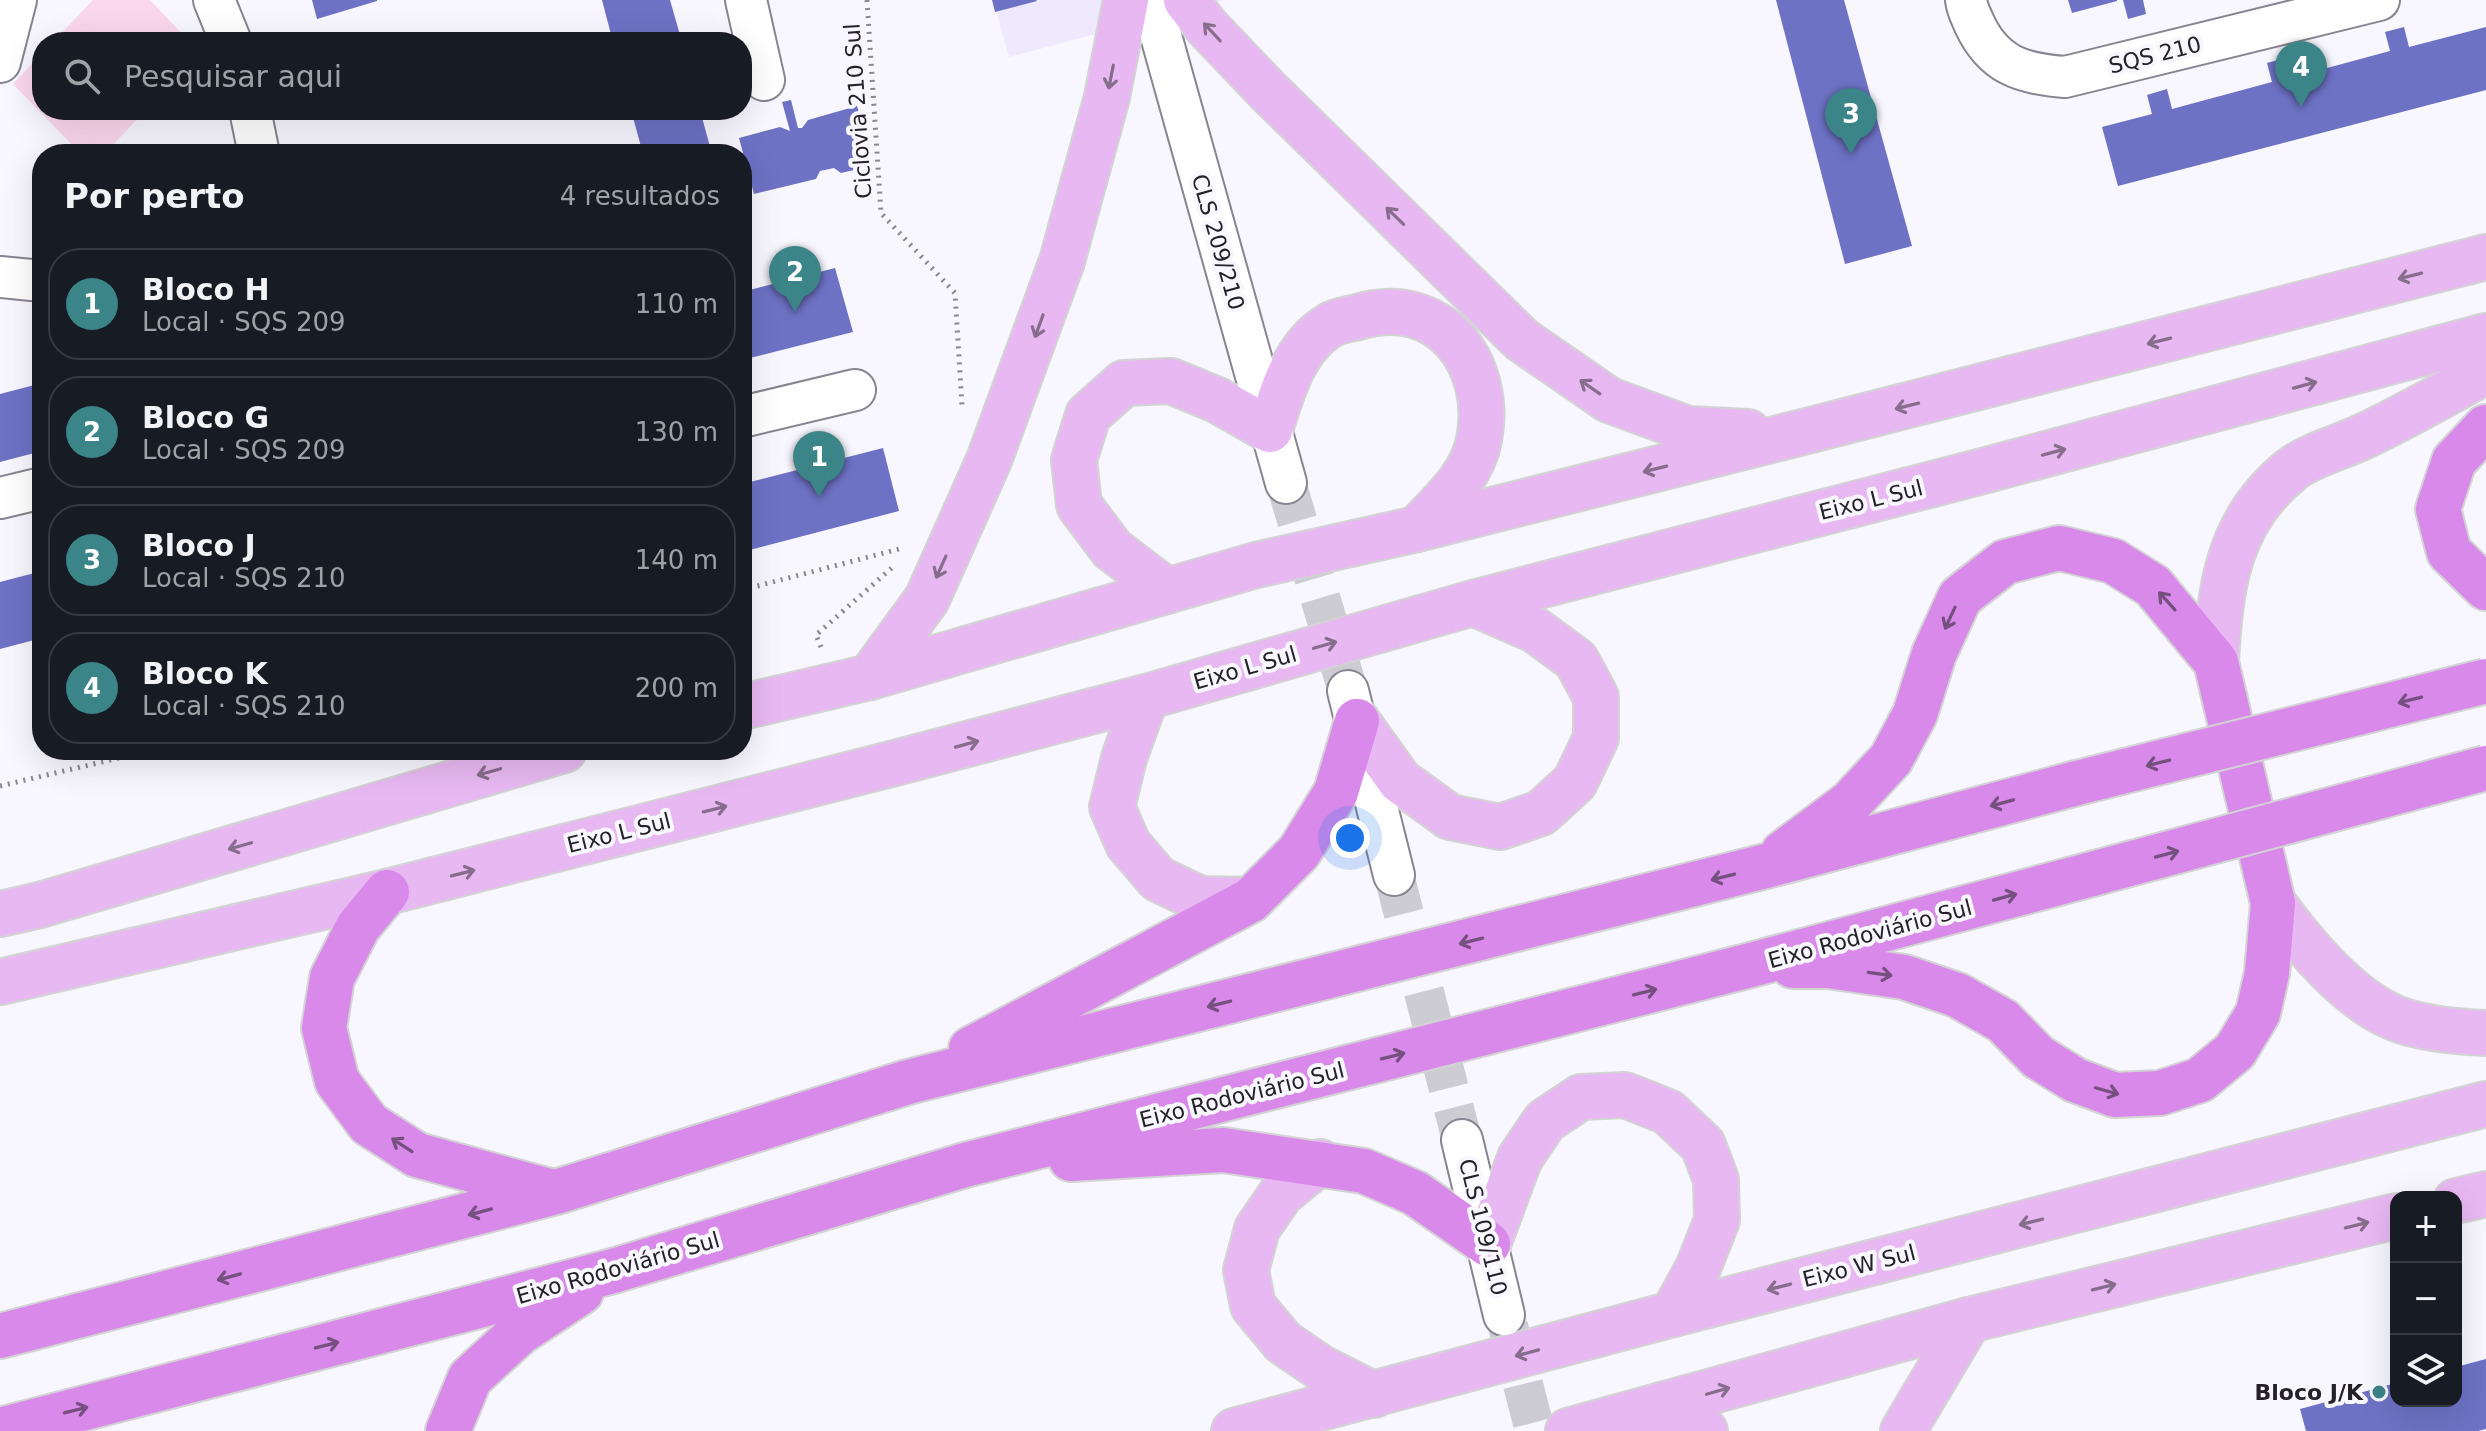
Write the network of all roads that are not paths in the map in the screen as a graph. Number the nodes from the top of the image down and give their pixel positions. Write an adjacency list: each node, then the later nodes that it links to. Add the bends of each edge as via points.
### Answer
1 (16, 0): 10 (street)
2 (214, 0): 9 (street)
3 (746, 0): 11 (street)
4 (1126, 0): 32 (main road, one-way to 32, via 1107,97 1062,261 989,460 927,599)
5 (1151, 0): 22 (street, CLS 209/210)
6 (1186, 0): 23 (main road, one-way to 6, via 1688,429 1609,400 1522,340 1268,91)
7 (1966, 0): 8 (street, SQS 210, via 1982,40 2006,64 2035,75 2065,77)
8 (2379, 0)
9 (227, 32)
10 (0, 62)
11 (764, 80)
12 (252, 120): 13 (street)
13 (257, 144)
14 (2486, 257): 23 (main road, one-way to 23)
15 (0, 277): 16 (street)
16 (32, 280)
17 (2486, 336): 30 (main road, Eixo L Sul, one-way to 17)
18 (2486, 371): 31 (main road, via 2292,469 2255,507 2231,554 2219,603)
19 (855, 390): 20 (street)
20 (752, 415)
21 (2486, 427): 28 (highway, via 2454,461 2438,509 2449,552)
22 (1270, 430): 24 (street, CLS 209/210); 27 (main road, via 1299,355 1329,326 1372,313 1407,313 1449,331 1473,364 1482,402 1479,442 1460,484); 29 (main road, via 1171,381 1124,383 1088,415 1074,460 1079,505 1112,549)
23 (1799, 433): 27 (main road, one-way to 27)
24 (1286, 483)
25 (32, 490): 26 (street)
26 (0, 498)
27 (1417, 529): 29 (main road)
28 (2486, 588)
29 (1167, 591): 32 (main road)
30 (1473, 603): 34 (main road, Eixo L Sul, one-way to 30); 36 (main road, via 1535,630 1576,660 1596,697 1596,738 1575,782 1541,813 1500,827 1450,817 1400,781)
31 (2216, 662): 39 (highway, one-way to 39, via 2153,586 2113,561 2059,548 2005,562 1960,597 1915,714 1891,759 1850,803); 43 (highway)
32 (870, 677): 35 (main road)
33 (2486, 681): 39 (highway, one-way to 39, bridge)
34 (1146, 697): 41 (main road, Eixo L Sul, one-way to 34); 42 (main road, via 1112,807 1128,844 1158,879 1200,899)
35 (752, 705)
36 (1352, 706): 40 (street); 42 (highway, via 1336,792 1299,852)
37 (530, 760): 44 (main road, one-way to 44)
38 (2486, 768): 45 (highway, Eixo Rodoviário Sul, one-way to 38, bridge)
39 (1766, 866): 48 (highway, one-way to 48)
40 (1394, 875)
41 (387, 892): 46 (main road, Eixo L Sul); 53 (highway, one-way to 41, via 417,1155 369,1124 337,1081 324,1028 332,978 358,927)
42 (1251, 900): 48 (highway)
43 (2273, 903): 45 (highway, one-way to 43, via 1828,966 1904,977 1957,995 2003,1021 2038,1057 2075,1080 2115,1095 2160,1093 2200,1080 2235,1051 2258,1013); 47 (main road, via 2320,962 2357,995 2399,1019)
44 (0, 914)
45 (1747, 966): 52 (highway, Eixo Rodoviário Sul, one-way to 45)
46 (0, 982)
47 (2486, 1033)
48 (908, 1082): 53 (highway)
49 (2486, 1104): 59 (main road, Eixo W Sul, one-way to 59)
50 (1462, 1140): 57 (street, CLS 109/110)
51 (1320, 1162): 52 (highway, via 1223,1150); 57 (highway, via 1364,1171 1415,1193); 63 (main road, via 1281,1194 1257,1229 1246,1270 1253,1306 1283,1342)
52 (965, 1165): 58 (highway, Eixo Rodoviário Sul)
53 (556, 1192): 62 (highway, one-way to 62)
54 (2486, 1194): 55 (main road)
55 (2462, 1200)
56 (2390, 1217): 61 (main road, one-way to 56)
57 (1488, 1244): 59 (main road, via 1520,1158 1545,1121 1581,1097 1625,1095 1668,1112 1703,1145 1716,1180 1717,1220); 60 (street, CLS 109/110)
58 (613, 1271): 65 (highway, Eixo Rodoviário Sul, one-way to 58); 66 (highway, via 519,1333 470,1378)
59 (1673, 1314): 63 (main road, Eixo W Sul, one-way to 63)
60 (1504, 1315)
61 (1969, 1320): 64 (main road, one-way to 61); 70 (main road)
62 (0, 1336)
63 (1374, 1395): 67 (main road, Eixo W Sul)
64 (1643, 1412): 68 (main road); 69 (main road)
65 (0, 1430)
66 (448, 1431)
67 (1234, 1431)
68 (1568, 1431)
69 (1705, 1431)
70 (1903, 1431)

